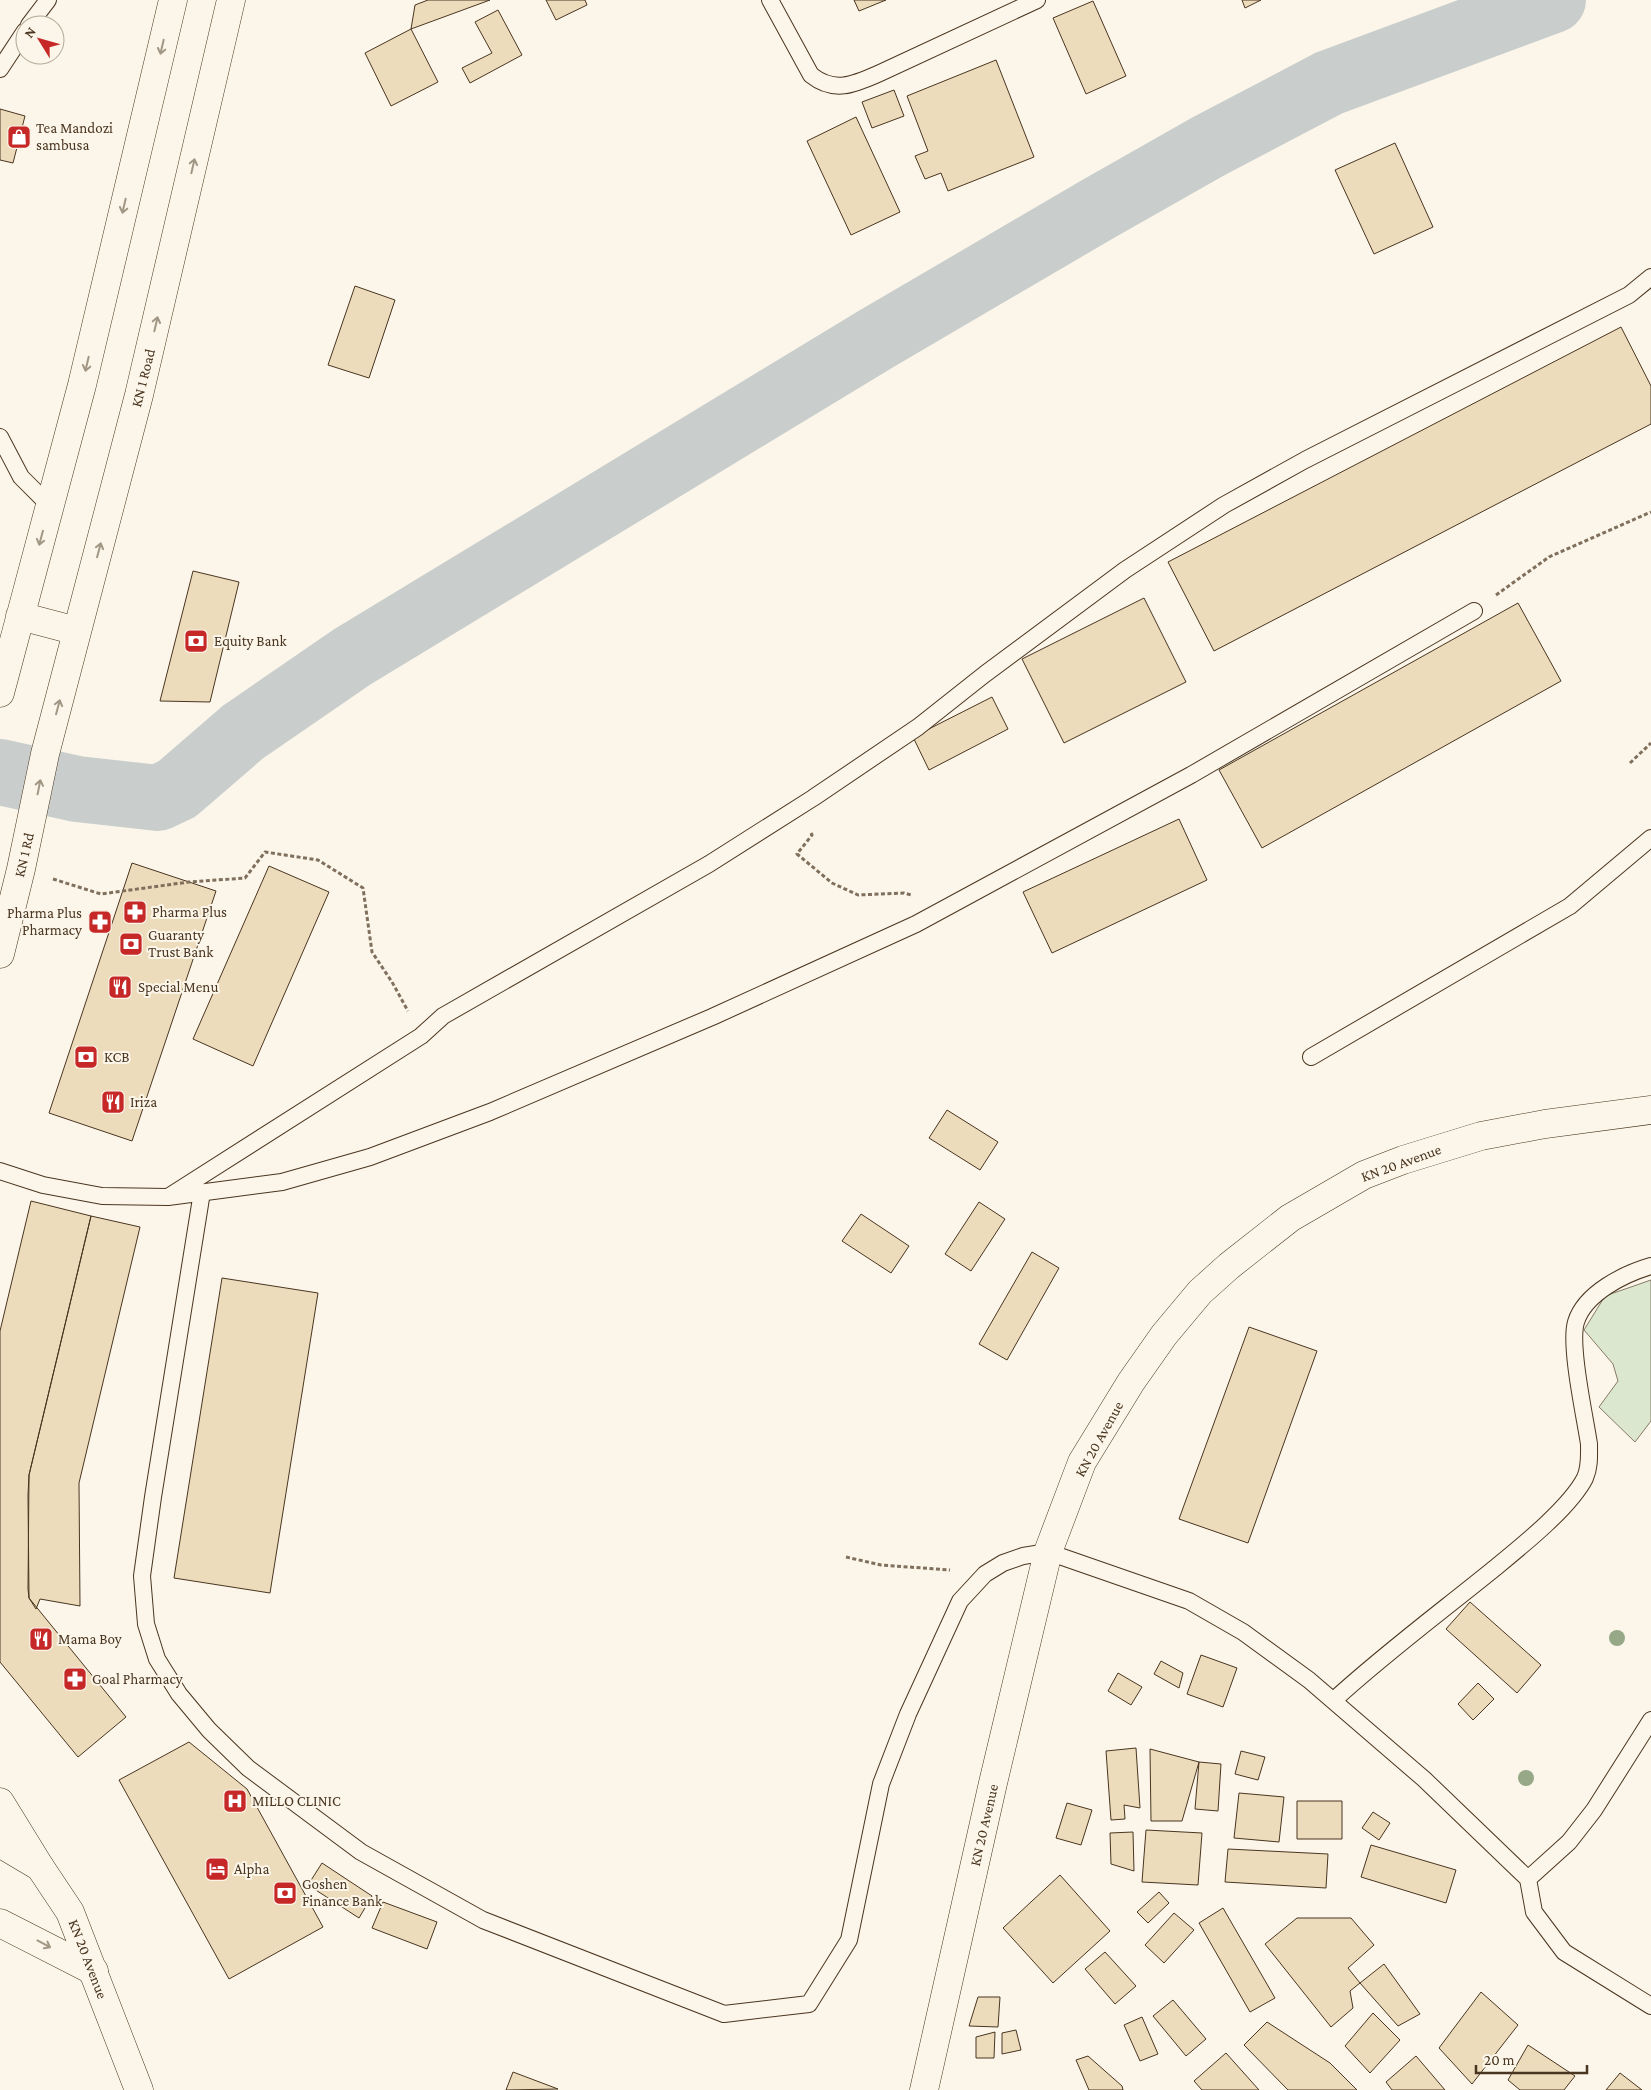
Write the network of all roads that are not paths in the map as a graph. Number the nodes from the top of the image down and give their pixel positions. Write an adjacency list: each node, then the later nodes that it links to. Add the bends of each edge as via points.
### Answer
1 (48, 0): 6 (lane)
2 (173, 0): 11 (main road, one-way to 11, via 82,384)
3 (231, 0): 14 (main road, KN 1 Road, one-way to 3, via 139,395)
4 (770, 0): 5 (lane, via 811,75 822,84 838,86 855,84)
5 (1037, 0)
6 (37, 15)
7 (15, 46): 8 (lane)
8 (0, 69)
9 (1651, 277): 23 (lane, via 1629,295 1314,455 1224,505 1125,570 918,727 799,807 709,864 443,1016 420,1036)
10 (0, 437): 11 (lane, via 21,477)
11 (49, 506): 13 (main road, one-way to 13)
12 (1474, 611): 22 (lane, via 1191,775 916,924 712,1017 481,1115 370,1157 282,1182)
13 (20, 616): 14 (main road); 15 (main road)
14 (77, 631): 16 (main road, KN 1 Road, one-way to 14)
15 (0, 693)
16 (45, 754): 18 (main road, KN 1 Rd, one-way to 16, via 22,869)
17 (1651, 838): 19 (lane, via 1570,906)
18 (0, 954)
19 (1311, 1056)
20 (1651, 1110): 25 (main road, KN 20 Avenue, via 1481,1136 1364,1175 1290,1218 1200,1292 1164,1335 1082,1462)
21 (0, 1171): 23 (lane, via 43,1185 102,1196)
22 (202, 1192): 23 (lane); 25 (lane, via 142,1576 146,1624 157,1659 179,1694 248,1768 361,1852 483,1920 724,2014 809,2004 850,1940 881,1784 908,1714 960,1601 985,1574 1004,1563)
23 (168, 1197)
24 (1651, 1266): 26 (lane, via 1608,1286 1587,1304 1576,1321 1574,1339 1589,1461 1585,1477 1574,1494 1530,1540)
25 (1048, 1552): 26 (lane, via 1189,1601 1242,1632); 36 (main road, KN 20 Avenue)
26 (1334, 1700): 31 (lane, via 1424,1779)
27 (1651, 1720): 31 (lane, via 1594,1810 1569,1842)
28 (0, 1802): 30 (main road)
29 (3, 1845): 30 (main road, KN 20 Avenue)
30 (40, 1867): 33 (main road, KN 20 Avenue, via 70,1912)
31 (1528, 1879): 34 (lane, via 1534,1912 1564,1952)
32 (0, 1923): 33 (main road, one-way to 33)
33 (94, 1971): 35 (main road, KN 20 Avenue)
34 (1651, 2006)
35 (139, 2090)
36 (924, 2090)

